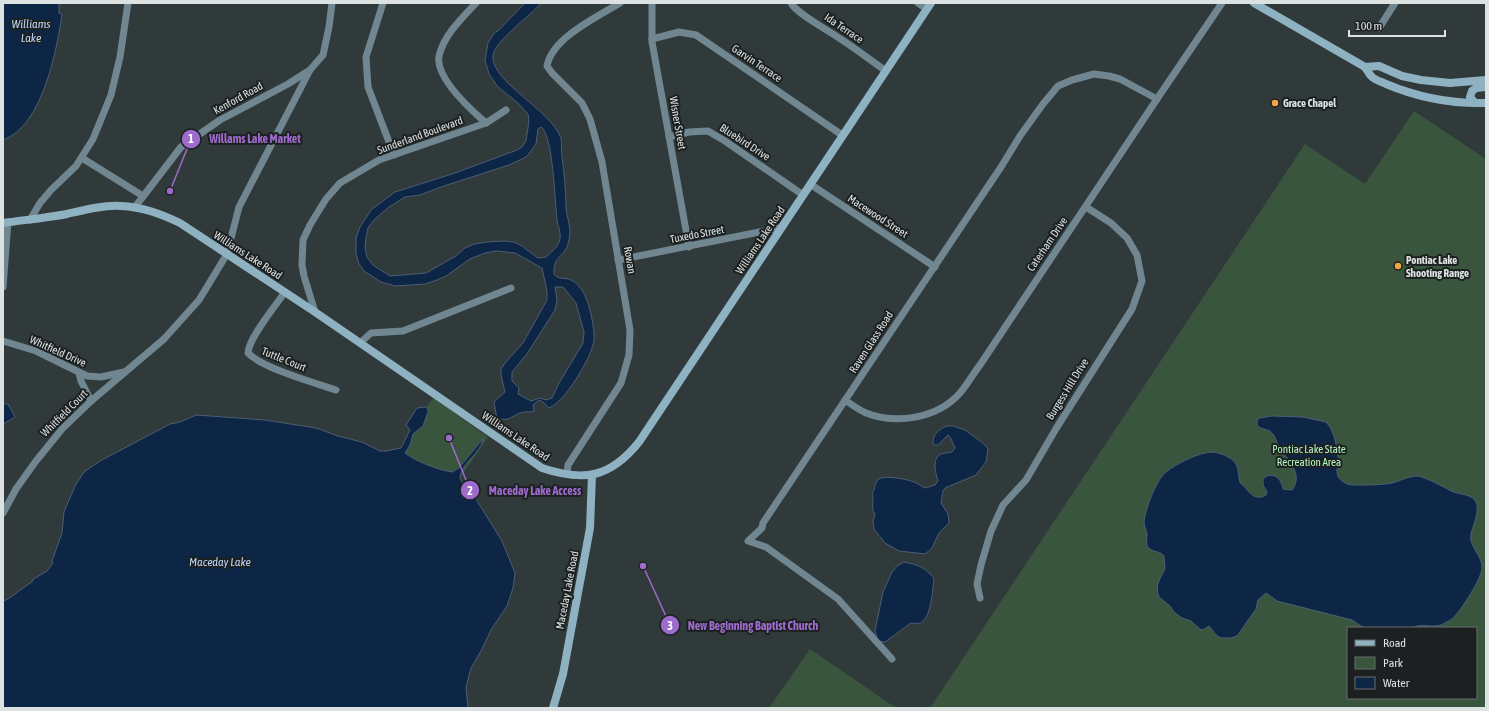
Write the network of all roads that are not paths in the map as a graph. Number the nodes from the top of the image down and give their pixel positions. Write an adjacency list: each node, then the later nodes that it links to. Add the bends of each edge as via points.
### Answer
1 (128, 3): 30 (street, via 120,57 111,94 93,139)
2 (332, 3): 16 (street, Kenford Road, via 323,55)
3 (383, 3): 29 (street, via 366,57 368,87)
4 (476, 3): 26 (street, via 445,40 439,58 451,89)
5 (620, 3): 41 (street, Rowan, via 570,34 552,52 547,66 582,102 590,118 602,162)
6 (652, 3): 14 (street, Wisner Street)
7 (791, 3): 17 (street, Ida Terrace)
8 (918, 3): 12 (street)
9 (1222, 3): 22 (street, Caterham Drive)
10 (1254, 3): 15 (main road)
11 (1395, 3): 13 (street)
12 (929, 6): 17 (main road, Williams Lake Road)
13 (1379, 28)
14 (652, 38): 27 (street, Garvin Terrace, via 680,32 696,35); 28 (street, Wisner Street)
15 (1365, 67): 18 (main road, via 1379,66 1402,76); 21 (main road, via 1373,78)
16 (310, 70): 33 (street, Kenford Road, via 193,137 181,147); 40 (street, via 239,207)
17 (886, 71): 27 (main road, Williams Lake Road)
18 (1417, 79): 19 (main road, via 1450,83); 21 (main road, via 1413,84)
19 (1486, 80)
20 (1486, 87): 23 (main road, via 1472,91 1470,97)
21 (1412, 94): 23 (main road, via 1436,100)
22 (1157, 99): 35 (street, Caterham Drive); 42 (street, Raven Glass Road, via 1120,79 1094,74 1058,86 1020,136)
23 (1475, 103): 24 (main road)
24 (1486, 103)
25 (506, 110): 26 (street, Sunderland Boulevard)
26 (486, 123): 29 (street, Sunderland Boulevard)
27 (842, 135): 31 (main road, Williams Lake Road)
28 (670, 137): 32 (street, Bluebird Drive, via 708,131); 39 (street, Wisner Street)
29 (394, 155): 46 (street, Sunderland Boulevard, via 379,160 340,183 326,199 310,225 303,240 302,265)
30 (82, 158): 33 (street); 36 (street, via 40,203)
31 (810, 184): 32 (main road, Williams Lake Road); 42 (street, Macewood Street)
32 (803, 195): 38 (main road, Williams Lake Road)
33 (143, 196): 34 (street, Kenford Road)
34 (135, 207): 36 (main road, Williams Lake Road, via 102,207); 40 (main road, Williams Lake Road, via 162,214 180,223)
35 (1086, 207): 52 (street, Caterham Drive, via 959,394 938,410 912,418 887,418 867,413); 57 (street, Burgess Hill Drive, via 1111,223 1127,238 1137,255 1142,281 1132,309 1057,426 1026,480 1004,505 991,531 981,565 977,584)
36 (30, 220): 37 (main road, Williams Lake Road)
37 (6, 222): 43 (street)
38 (780, 228): 39 (street, Tuxedo Street); 55 (main road, Williams Lake Road, via 639,442 615,465)
39 (689, 247): 41 (street, Tuxedo Street)
40 (227, 254): 45 (main road, Williams Lake Road); 49 (street, Whitfield Court, via 199,300 159,344)
41 (618, 260): 54 (street, Rowan, via 630,330 630,356 620,383 568,465)
42 (935, 267): 52 (street, Raven Glass Road)
43 (3, 287)
44 (512, 288): 48 (street, via 403,331 371,333)
45 (285, 292): 46 (main road, Williams Lake Road); 51 (street, Tuttle Court, via 253,339 248,353 274,368)
46 (315, 312): 48 (main road, Williams Lake Road)
47 (3, 341): 50 (street, Whitfield Drive, via 36,351)
48 (360, 343): 54 (main road, Williams Lake Road, via 542,468)
49 (128, 370): 50 (street, Whitfield Drive, via 101,377 87,376); 53 (street, Whitfield Court)
50 (79, 372): 53 (street)
51 (336, 390)
52 (845, 400): 58 (street, Raven Glass Road, via 762,528 748,541 766,547 838,599)
53 (91, 401): 56 (street, Whitfield Court, via 62,429 36,461)
54 (567, 474): 55 (main road, Williams Lake Road)
55 (592, 475): 59 (main road, Maceday Lake Road, via 590,528 563,674)
56 (3, 513)
57 (980, 598)
58 (892, 659)
59 (553, 708)

